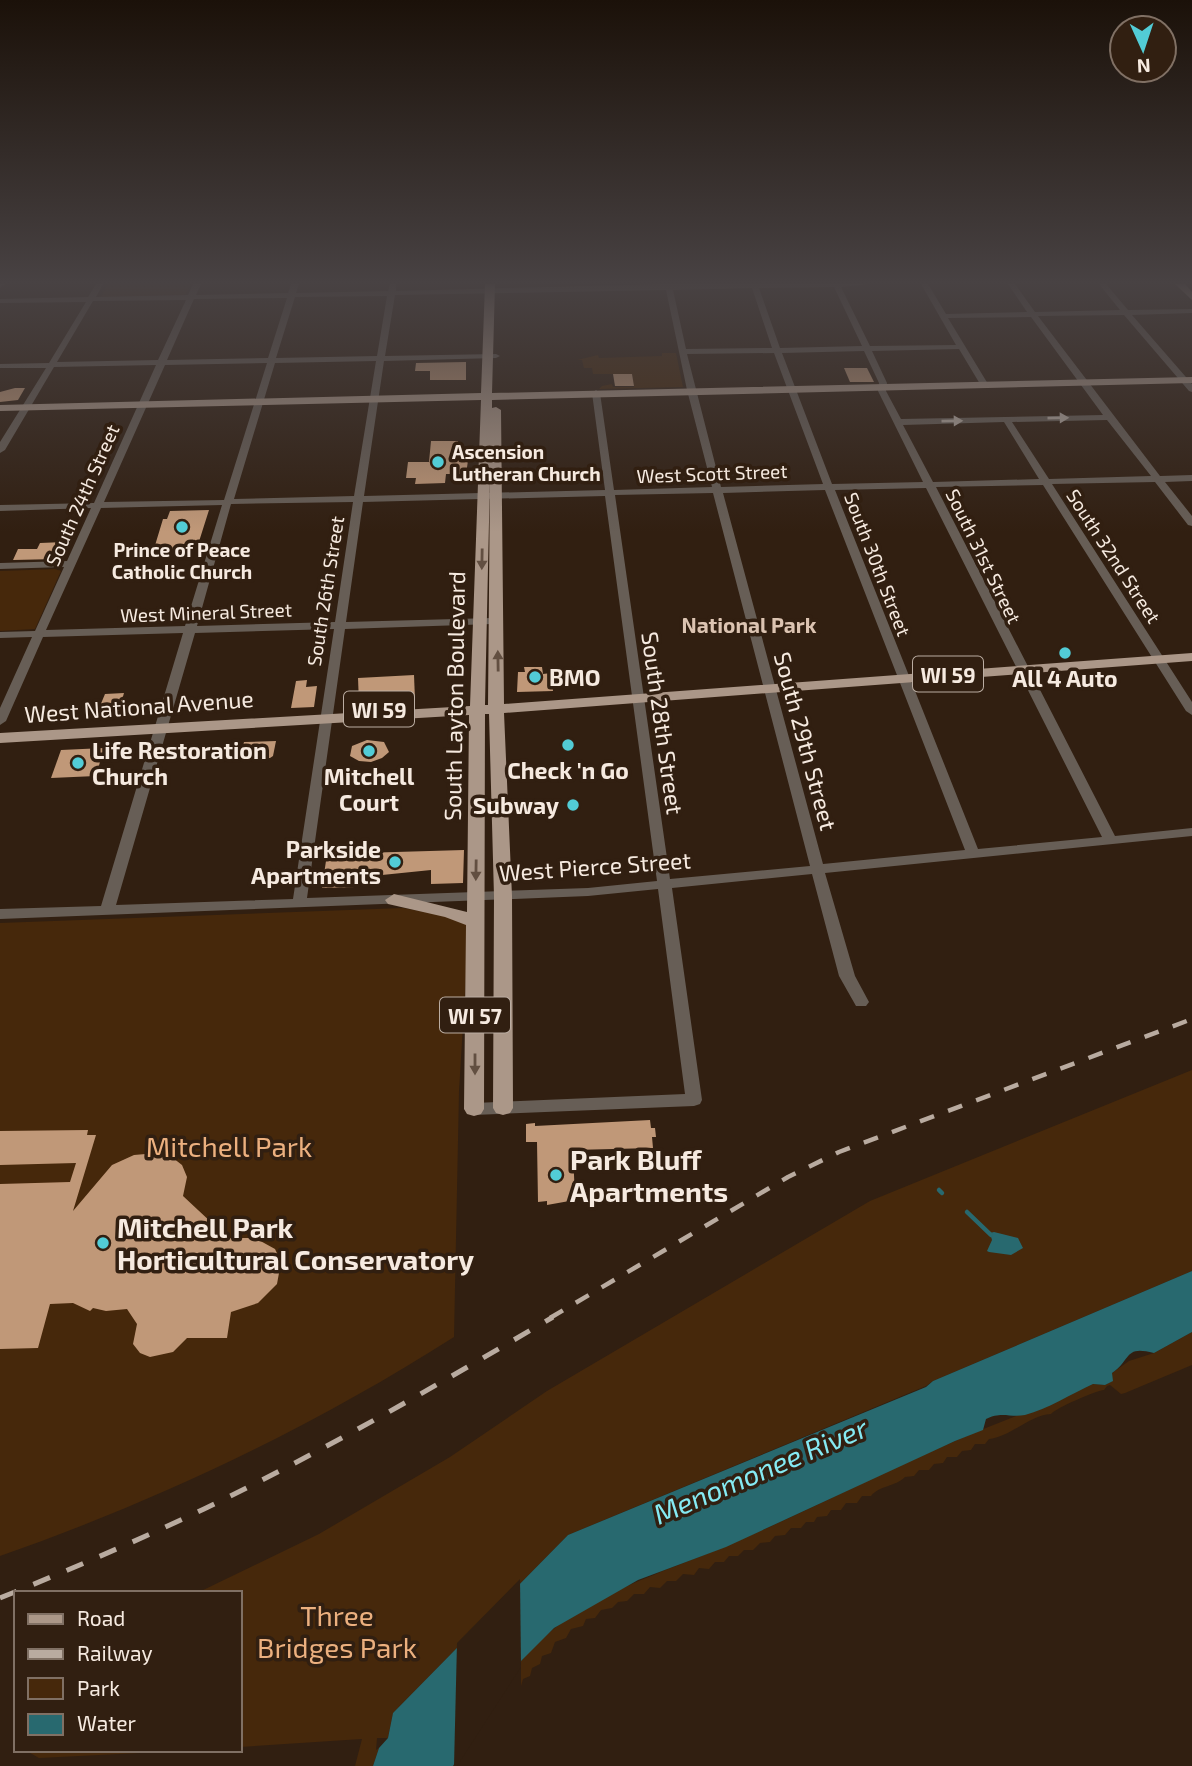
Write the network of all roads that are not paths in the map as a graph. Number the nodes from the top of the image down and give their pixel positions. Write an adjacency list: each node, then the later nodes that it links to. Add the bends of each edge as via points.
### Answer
1 (50, 366): 24 (street)
2 (159, 366): 23 (street, South 24th Street)
3 (269, 366): 22 (street)
4 (379, 366): 21 (street, South 26th Street)
5 (491, 366): 20 (main road, South Layton Boulevard)
6 (685, 366): 18 (street, South 29th Street)
7 (783, 366): 16 (street, South 30th Street)
8 (874, 366): 15 (street, South 31st Street)
9 (973, 366): 14 (street)
10 (1071, 366): 13 (street)
11 (1176, 366): 12 (street)
12 (1188, 380): 13 (main road); 17 (street)
13 (1082, 382): 14 (main road); 26 (street)
14 (984, 384): 15 (main road)
15 (882, 386): 16 (main road); 28 (street, South 31st Street)
16 (790, 388): 18 (main road); 34 (street, South 30th Street)
17 (1192, 389)
18 (691, 390): 19 (main road); 35 (street, South 29th Street)
19 (596, 393): 20 (main road); 36 (street, South 28th Street)
20 (490, 396): 21 (main road); 37 (main road, South Layton Boulevard); 38 (main road, South Layton Boulevard)
21 (374, 399): 22 (main road); 39 (street, South 26th Street)
22 (257, 402): 23 (main road); 40 (street)
23 (142, 404): 24 (main road); 41 (street, South 24th Street)
24 (25, 407): 25 (main road); 29 (street)
25 (0, 408)
26 (1110, 417): 27 (street, one-way to 26); 31 (street)
27 (1006, 419): 28 (street, one-way to 27); 32 (street, South 32nd Street)
28 (898, 422): 33 (street, South 31st Street)
29 (0, 450)
30 (1192, 478): 31 (street, West Scott Street)
31 (1158, 479): 32 (street, West Scott Street); 43 (street)
32 (1046, 482): 33 (street, West Scott Street); 53 (street, South 32nd Street)
33 (930, 485): 34 (street, West Scott Street); 54 (street, South 31st Street)
34 (829, 487): 35 (street, West Scott Street); 55 (street, South 30th Street)
35 (719, 490): 36 (street, West Scott Street); 56 (street, South 29th Street)
36 (611, 493): 38 (street, West Scott Street); 57 (street, South 28th Street)
37 (482, 496): 38 (street, West Scott Street); 39 (street, West Scott Street); 47 (main road, South Layton Boulevard, one-way to 47)
38 (497, 496): 46 (main road, South Layton Boulevard)
39 (359, 499): 40 (street, West Scott Street); 48 (street, South 26th Street)
40 (228, 502): 41 (street, West Scott Street); 49 (street)
41 (96, 505): 42 (street, West Scott Street); 44 (street, South 24th Street)
42 (0, 508)
43 (1192, 523)
44 (69, 564): 45 (street); 50 (street, South 24th Street)
45 (0, 566)
46 (498, 621): 47 (street, West Mineral Street); 58 (main road, South Layton Boulevard, one-way to 46)
47 (481, 622): 48 (street, West Mineral Street); 59 (main road, South Layton Boulevard)
48 (339, 626): 49 (street, West Mineral Street); 61 (street, South 26th Street)
49 (189, 630): 50 (street, West Mineral Street); 63 (street)
50 (39, 634): 51 (street, West Mineral Street); 62 (street, South 24th Street)
51 (0, 635)
52 (1192, 657): 53 (main road, West National Avenue / WI 59)
53 (1159, 659): 54 (main road, West National Avenue / WI 59); 60 (street, South 32nd Street)
54 (1021, 668): 55 (main road, West National Avenue / WI 59); 68 (street, South 31st Street)
55 (904, 677): 56 (main road, West National Avenue / WI 59); 69 (street, South 30th Street)
56 (769, 686): 57 (main road, West National Avenue / WI 59); 70 (street, South 29th Street)
57 (638, 695): 58 (main road, West National Avenue / WI 59); 71 (street, South 28th Street)
58 (497, 704): 59 (main road, West National Avenue / WI 59); 66 (main road, South Layton Boulevard / WI 57)
59 (477, 706): 61 (main road, West National Avenue / WI 59); 65 (main road, South Layton Boulevard / WI 57)
60 (1192, 711)
61 (325, 716): 63 (main road, West National Avenue / WI 59); 75 (street, South 26th Street)
62 (0, 721)
63 (161, 727): 64 (main road, West National Avenue / WI 59); 76 (street)
64 (0, 738)
65 (477, 763): 66 (main road, via 491,765 492,782); 73 (main road, South Layton Boulevard / WI 57, one-way to 73)
66 (499, 792): 72 (main road, South Layton Boulevard / WI 57)
67 (1192, 832): 68 (street, West Pierce Street)
68 (1110, 840): 69 (street, West Pierce Street)
69 (973, 854): 70 (street, West Pierce Street)
70 (819, 869): 71 (street, West Pierce Street); 79 (street, South 29th Street, via 847,976)
71 (664, 884): 72 (street, West Pierce Street); 80 (street, South 28th Street, via 694,1100)
72 (503, 896): 73 (street, West Pierce Street); 80 (main road, South Layton Boulevard / WI 57)
73 (475, 897): 74 (street, West Pierce Street); 78 (main road, South Layton Boulevard / WI 57)
74 (394, 900): 75 (street, West Pierce Street); 78 (main road)
75 (299, 903): 76 (street, West Pierce Street)
76 (107, 910): 77 (street, West Pierce Street)
77 (0, 914)
78 (475, 922): 81 (main road, South Layton Boulevard / WI 57, one-way to 81)
79 (861, 1002)
80 (503, 1108): 81 (street)
81 (474, 1109)

